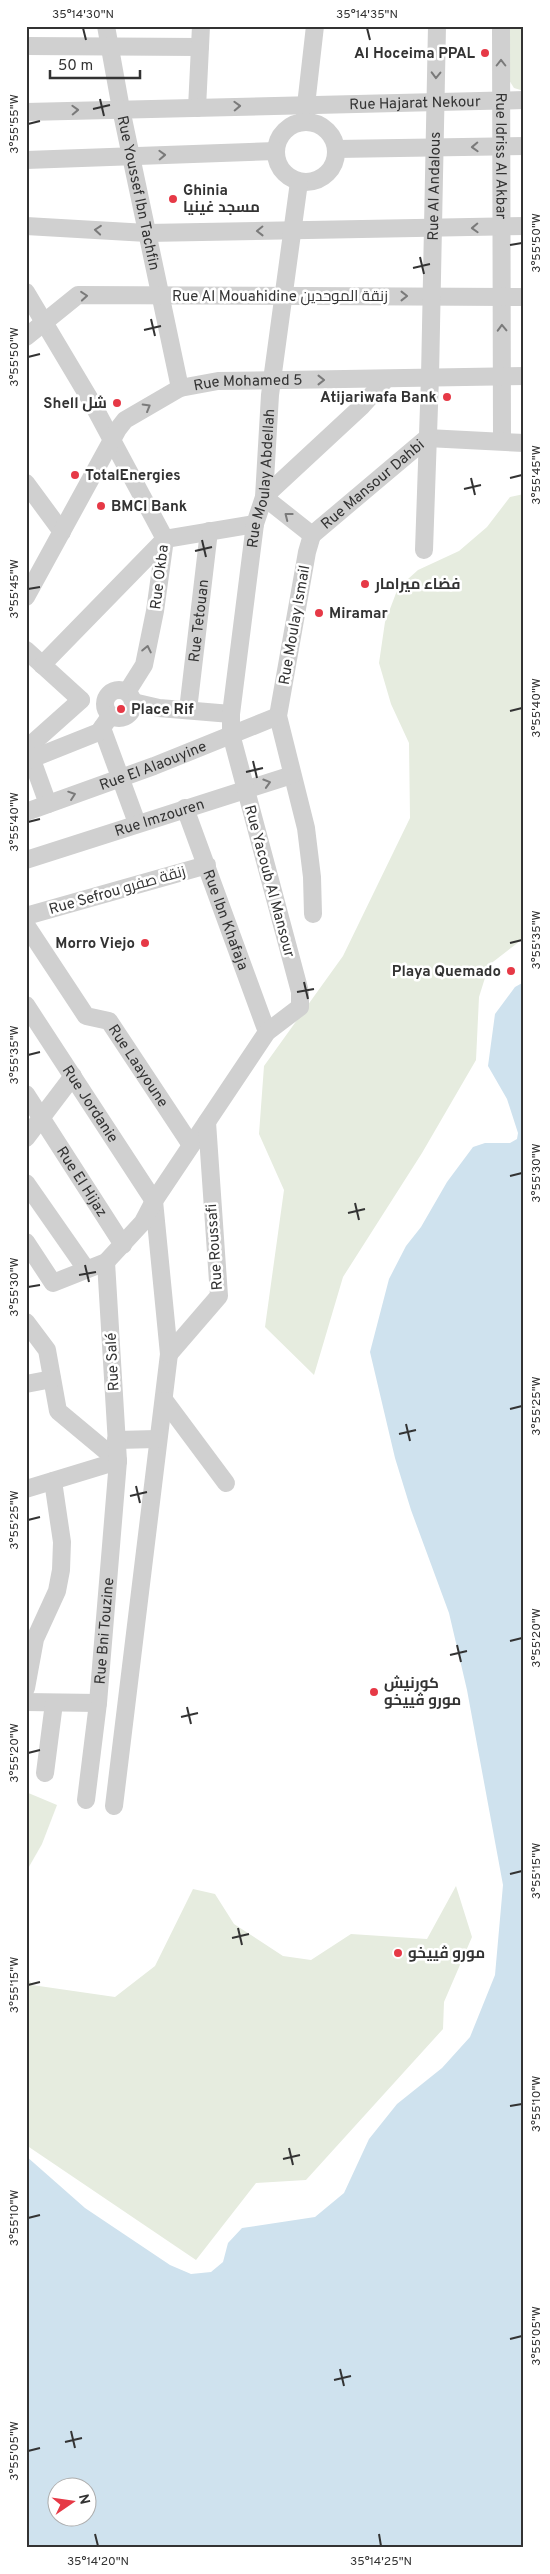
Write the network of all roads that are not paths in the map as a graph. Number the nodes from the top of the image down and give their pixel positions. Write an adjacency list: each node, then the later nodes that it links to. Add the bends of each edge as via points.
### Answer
1 (106, 26): 8 (street, Rue Youssef Ibn Tachfin)
2 (201, 26): 7 (street)
3 (315, 26): 12 (street)
4 (437, 26): 11 (street, Rue Al Andalous, one-way to 11)
5 (500, 26): 9 (street, Rue Idriss Al Akbar, one-way to 5)
6 (26, 46): 8 (street)
7 (200, 47): 8 (street); 13 (street)
8 (110, 48): 14 (street, Rue Youssef Ibn Tachfin)
9 (501, 100): 10 (street, Rue Hajarat Nekour); 11 (street, Rue Hajarat Nekour); 17 (street, Rue Idriss Al Akbar)
10 (524, 100)
11 (436, 102): 12 (street, Rue Hajarat Nekour); 19 (street, Rue Al Andalous)
12 (306, 104): 13 (street, Rue Hajarat Nekour, one-way to 12); 16 (street)
13 (198, 108): 14 (street, Rue Hajarat Nekour)
14 (121, 109): 15 (street, Rue Hajarat Nekour, one-way to 14); 22 (street, Rue Youssef Ibn Tachfin)
15 (26, 112)
16 (304, 122): 20 (street, via 314,122 327,130); 21 (street, via 284,131 278,139)
17 (500, 146): 18 (street); 19 (street, one-way to 19); 26 (street, Rue Idriss Al Akbar)
18 (524, 146)
19 (435, 148): 20 (street); 28 (street, Rue Al Andalous)
20 (336, 150): 24 (street, via 330,171 322,178 315,182)
21 (276, 151): 22 (street, one-way to 21); 24 (street, via 280,169)
22 (131, 156): 23 (street); 30 (street, Rue Youssef Ibn Tachfin)
23 (26, 160)
24 (299, 182): 29 (street, Rue Moulay Abdellah)
25 (26, 226): 30 (street, one-way to 25)
26 (502, 226): 27 (street); 28 (street, one-way to 28); 35 (street, Rue Idriss Al Akbar)
27 (524, 226)
28 (432, 229): 29 (street); 34 (street, Rue Al Andalous)
29 (292, 230): 30 (street, one-way to 30); 33 (street, Rue Moulay Abdellah)
30 (147, 233): 32 (street, Rue Youssef Ibn Tachfin)
31 (26, 292): 38 (street)
32 (161, 296): 33 (street, Rue Al Mouahidine زنقة الموحدين); 38 (street, Rue Al Mouahidine زنقة الموحدين, one-way to 32, via 78,295); 44 (street, Rue Youssef Ibn Tachfin)
33 (283, 296): 34 (street, Rue Al Mouahidine زنقة الموحدين, one-way to 34); 43 (street, Rue Moulay Abdellah)
34 (431, 296): 35 (street, Rue Al Mouahidine زنقة الموحدين); 40 (street, Rue Al Andalous)
35 (501, 297): 36 (street, Rue Al Mouahidine زنقة الموحدين); 41 (street, Rue Idriss Al Akbar, one-way to 35)
36 (524, 297)
37 (26, 310): 38 (street)
38 (36, 329): 47 (street, Rue Okba)
39 (524, 376): 41 (street, Rue Mohamed 5)
40 (430, 377): 41 (street, Rue Mohamed 5); 42 (street, Rue Mohamed 5); 45 (street, Rue Al Andalous)
41 (503, 377): 46 (street, Rue Idriss Al Akbar)
42 (386, 379): 43 (street, Rue Mohamed 5, one-way to 42); 50 (street, via 361,407)
43 (272, 380): 44 (street, Rue Mohamed 5, via 218,381); 50 (street, Rue Moulay Abdellah)
44 (180, 388): 47 (street, Rue Mohamed 5, one-way to 44, via 125,420)
45 (427, 438): 46 (street, Rue Mansour Dahbi); 54 (street, Rue Mansour Dahbi); 56 (street, Rue Al Andalous)
46 (502, 441): 48 (street, Rue Mansour Dahbi)
47 (110, 443): 53 (street, Rue Mohamed 5); 55 (street, Rue Okba)
48 (524, 443)
49 (26, 483): 53 (street)
50 (264, 498): 51 (street, Rue Moulay Abdellah); 54 (street, one-way to 50)
51 (255, 524): 52 (street); 63 (street, Rue Moulay Abdellah)
52 (209, 531): 55 (street); 62 (street, Rue Tetouan)
53 (62, 532): 57 (street, Rue Mohamed 5)
54 (312, 535): 65 (street, Rue Moulay Ismail)
55 (165, 539): 59 (street); 60 (street, Rue Okba, one-way to 55, via 144,665)
56 (424, 550)
57 (26, 597)
58 (26, 650): 59 (street)
59 (42, 665): 61 (street)
60 (130, 697): 62 (street); 64 (street, via 131,710 125,716); 64 (street, via 113,692)
61 (81, 700): 64 (street); 67 (street)
62 (188, 710): 63 (street)
63 (231, 714): 66 (street, Rue Yacoub Al Mansour)
64 (106, 715): 67 (street); 69 (street)
65 (278, 716): 66 (street, Rue El Alaouyine); 68 (street)
66 (231, 734): 69 (street, Rue El Alaouyine); 70 (street, Rue Yacoub Al Mansour)
67 (28, 757): 71 (street)
68 (292, 775): 70 (street, Rue Imzouren, one-way to 68); 77 (street, via 306,828)
69 (121, 778): 71 (street, Rue El Alaouyine, one-way to 69); 74 (street)
70 (246, 789): 72 (street, Rue Imzouren); 81 (street, Rue Yacoub Al Mansour, via 302,1002)
71 (48, 804): 73 (street, Rue El Alaouyine)
72 (185, 808): 74 (street, Rue Imzouren); 76 (street, Rue Ibn Khafaja)
73 (26, 812)
74 (137, 823): 75 (street, Rue Imzouren)
75 (26, 860)
76 (207, 864): 78 (street, Rue Sefrou زنقة صفرو); 81 (street, Rue Ibn Khafaja)
77 (313, 914)
78 (26, 916)
79 (26, 925): 87 (street, Rue Laayoune, via 86,1016 108,1021)
80 (26, 1005): 82 (street, Rue Jordanie)
81 (268, 1032): 85 (street)
82 (73, 1076): 84 (street); 89 (street, Rue Jordanie)
83 (26, 1094): 84 (street, Rue El Hijaz)
84 (42, 1117): 86 (street); 91 (street, Rue El Hijaz)
85 (206, 1122): 87 (street); 95 (street, Rue Roussafi, via 219,1296)
86 (26, 1138)
87 (191, 1145): 89 (street)
88 (26, 1184): 93 (street)
89 (154, 1201): 91 (street, via 143,1222); 95 (street)
90 (26, 1242): 93 (street, via 54,1282)
91 (123, 1245): 92 (street)
92 (106, 1262): 93 (street); 100 (street, Rue Salé)
93 (86, 1269)
94 (26, 1322): 96 (street, via 47,1350)
95 (169, 1354): 98 (street)
96 (52, 1379): 97 (street); 101 (street, via 58,1410)
97 (26, 1384)
98 (165, 1401): 99 (street); 103 (street)
99 (157, 1439): 100 (street); 111 (street)
100 (116, 1440): 101 (street, Rue Salé)
101 (118, 1461): 102 (street); 108 (street, Rue Bni Touzine)
102 (54, 1481): 104 (street); 105 (street, via 62,1542 61,1570 58,1591 35,1638)
103 (226, 1483)
104 (26, 1489)
105 (26, 1688)
106 (26, 1702): 107 (street)
107 (54, 1703): 108 (street); 109 (street)
108 (98, 1703): 110 (street, Rue Bni Touzine)
109 (45, 1773)
110 (86, 1800)
111 (114, 1806)

